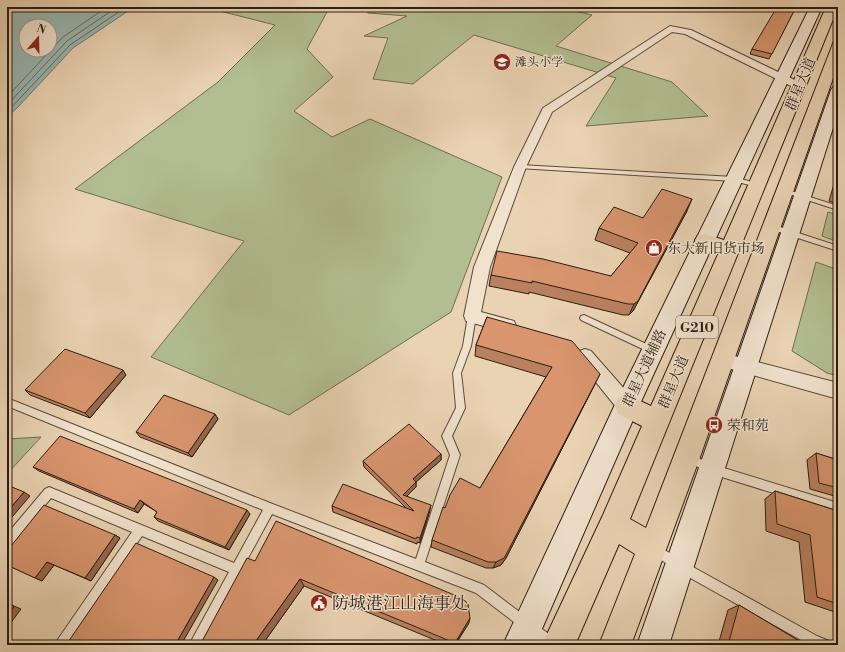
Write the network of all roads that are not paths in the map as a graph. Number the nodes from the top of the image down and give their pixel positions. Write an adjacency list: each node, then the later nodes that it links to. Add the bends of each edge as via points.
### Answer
1 (816, 7): 4 (street, 群星大道辅路)
2 (832, 7): 4 (highway, 群星大道 / G210)
3 (837, 49): 9 (highway, 群星大道)
4 (790, 82): 6 (street, via 688,32 670,29 547,110); 7 (street, 群星大道辅路); 8 (highway, 群星大道 / G210)
5 (838, 90): 9 (street)
6 (520, 167): 7 (lane); 15 (street, via 482,267)
7 (734, 179): 8 (lane); 12 (street, 群星大道辅路)
8 (756, 185): 13 (highway, 群星大道 / G210)
9 (794, 194): 10 (lane); 11 (street)
10 (838, 208)
11 (781, 230): 14 (lane); 20 (highway, G210); 21 (street)
12 (705, 240): 13 (highway); 19 (street, 群星大道辅路)
13 (730, 249): 25 (highway, 群星大道 / G210)
14 (838, 249)
15 (472, 316): 17 (street); 34 (lane, via 467,346 457,373 461,408 447,436 455,455)
16 (584, 318): 19 (lane)
17 (524, 331)
18 (575, 345): 24 (street)
19 (653, 350): 24 (street, 群星大道辅路)
20 (723, 360): 21 (street); 26 (highway, G210)
21 (746, 366): 22 (street); 27 (street)
22 (838, 391)
23 (7, 402): 28 (lane)
24 (627, 406): 25 (highway); 37 (street, 群星大道辅路)
25 (657, 421): 30 (highway, 群星大道 / G210)
26 (688, 457): 27 (lane); 33 (highway, G210)
27 (712, 470): 29 (lane); 35 (street)
28 (270, 508): 34 (lane); 36 (lane)
29 (838, 508)
30 (613, 525): 33 (highway); 42 (highway, 群星大道 / G210)
31 (140, 529): 32 (lane, via 49,492); 36 (lane); 38 (lane)
32 (7, 542)
33 (652, 548): 35 (lane); 43 (highway, G210)
34 (419, 566): 37 (lane, via 480,589)
35 (680, 566): 44 (street); 45 (lane)
36 (237, 570): 39 (lane)
37 (527, 624): 40 (street, 群星大道辅路); 41 (lane)
38 (60, 645)
39 (196, 645)
40 (518, 645)
41 (554, 645)
42 (558, 645)
43 (615, 645)
44 (653, 645)
45 (825, 645)

